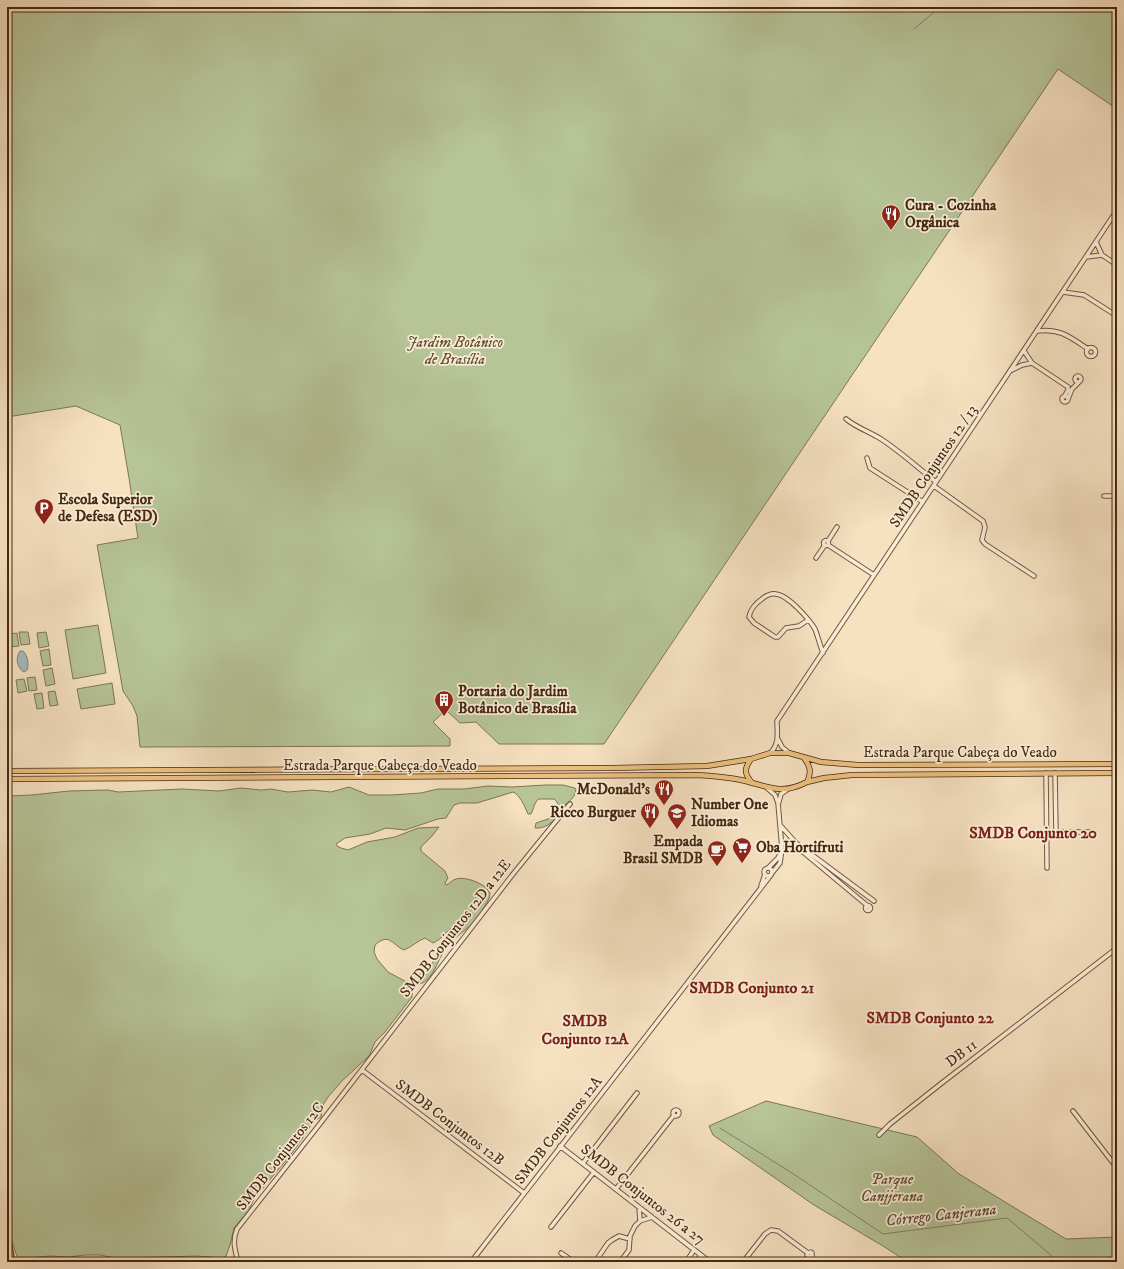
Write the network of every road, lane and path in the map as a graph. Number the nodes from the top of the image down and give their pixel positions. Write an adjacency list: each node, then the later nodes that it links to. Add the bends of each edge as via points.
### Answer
1 (1116, 213): 2 (street, SMDB Conjuntos 12 / 13)
2 (1096, 242): 3 (street); 4 (street, SMDB Conjuntos 12 / 13)
3 (1102, 256): 4 (street); 5 (street)
4 (1086, 257): 6 (street, SMDB Conjuntos 12 / 13)
5 (1117, 265)
6 (1063, 292): 7 (street, via 1084,295); 8 (street, SMDB Conjuntos 12 / 13)
7 (1117, 316)
8 (1037, 331): 9 (street, via 1052,330 1063,333); 10 (street, SMDB Conjuntos 12 / 13)
9 (1088, 349)
10 (1024, 351): 11 (street); 12 (street, SMDB Conjuntos 12 / 13)
11 (1032, 363): 12 (street); 13 (street)
12 (1011, 370): 16 (street, SMDB Conjuntos 12 / 13)
13 (1068, 387): 13 (street, via 1075,378 1079,382 1066,398)
14 (846, 419): 16 (street, via 881,439)
15 (867, 458): 19 (street, via 870,468)
16 (935, 484): 19 (street, SMDB Conjuntos 12 / 13); 24 (street, via 983,521 985,527 982,540 985,544)
17 (1104, 496): 18 (street)
18 (1117, 496)
19 (922, 502): 23 (street, SMDB Conjuntos 12 / 13)
20 (837, 527): 21 (street)
21 (827, 544): 22 (street); 23 (street)
22 (816, 558)
23 (874, 575): 26 (street, SMDB Conjuntos 12 / 13)
24 (1034, 576)
25 (808, 620): 25 (street, via 789,600 775,594 760,600 750,611 749,617 775,637 786,628 799,626); 26 (street, via 815,630)
26 (823, 653): 27 (street, SMDB Conjuntos 12 / 13, via 777,721)
27 (778, 738): 28 (street, SMDB Conjuntos 12 / 13); 29 (street, via 782,747)
28 (770, 753): 29 (main road); 31 (main road)
29 (789, 753): 30 (main road)
30 (804, 758): 32 (main road, Estrada Parque Cabeça do Veado, via 858,765); 42 (main road, via 810,767)
31 (751, 759): 34 (main road, Estrada Parque Cabeça do Veado, via 678,767); 43 (main road, via 745,771)
32 (1117, 764)
33 (162, 769): 34 (main road, Estrada Parque Cabeça do Veado); 35 (main road, Estrada Parque Cabeça do Veado); 39 (main road)
34 (170, 769): 40 (main road)
35 (7, 771)
36 (1055, 773): 37 (main road, Estrada Parque Cabeça do Veado); 38 (main road, Estrada Parque Cabeça do Veado); 49 (street, via 1056,831)
37 (1117, 773)
38 (1046, 774): 42 (main road, Estrada Parque Cabeça do Veado, via 852,775); 53 (street)
39 (162, 778): 40 (main road, Estrada Parque Cabeça do Veado); 41 (main road, Estrada Parque Cabeça do Veado)
40 (170, 778): 43 (main road, Estrada Parque Cabeça do Veado, via 698,775 727,777)
41 (7, 779)
42 (807, 782): 45 (main road)
43 (752, 783): 44 (main road)
44 (767, 788): 45 (main road); 46 (street, via 775,794)
45 (788, 789): 46 (street, via 780,796)
46 (778, 803): 48 (street, SMDB Conjuntos 12A)
47 (570, 804): 60 (street, SMDB Conjuntos 12D a 12E, via 512,874)
48 (780, 825): 50 (street, SMDB Conjuntos 12A); 58 (street, via 796,843)
49 (1089, 832)
50 (782, 842): 51 (street, SMDB Conjuntos 12A); 57 (street, via 803,852)
51 (782, 849): 52 (street, via 778,858); 55 (street, SMDB Conjuntos 12A, via 780,863)
52 (768, 868): 54 (street); 55 (street)
53 (1047, 868)
54 (765, 874): 55 (street); 56 (street)
55 (771, 874): 56 (street, SMDB Conjuntos 12A)
56 (761, 888): 65 (street, SMDB Conjuntos 12A)
57 (864, 902): 57 (street, via 867,911 870,910 869,906)
58 (874, 902)
59 (1117, 948): 64 (street, DB 11, via 938,1086)
60 (362, 1070): 70 (street, SMDB Conjuntos 12B); 82 (street, SMDB Conjuntos 12C, via 238,1229 234,1236)
61 (637, 1093): 66 (street)
62 (1073, 1111): 67 (street)
63 (674, 1115): 69 (street)
64 (879, 1135)
65 (560, 1146): 66 (street, SMDB Conjuntos 26 a 27); 70 (street, SMDB Conjuntos 12A)
66 (583, 1163): 68 (street, SMDB Conjuntos 26 a 27)
67 (1117, 1168)
68 (594, 1172): 69 (street, SMDB Conjuntos 26 a 27); 74 (street)
69 (616, 1189): 71 (street, SMDB Conjuntos 26 a 27)
70 (524, 1193): 83 (street, SMDB Conjuntos 12A)
71 (639, 1208): 72 (street, SMDB Conjuntos 26 a 27); 73 (street)
72 (652, 1217): 73 (street); 77 (street, SMDB Conjuntos 26 a 27)
73 (640, 1221): 76 (street, via 632,1231)
74 (551, 1228)
75 (7, 1235): 81 (highway)
76 (630, 1239): 85 (street, via 619,1236 612,1240); 86 (street, via 629,1250)
77 (694, 1250): 80 (street, SMDB Conjuntos 26 a 27); 87 (street)
78 (808, 1252): 90 (street, via 778,1231 771,1230)
79 (561, 1253): 84 (street)
80 (701, 1255): 88 (street); 89 (street, SMDB Conjuntos 26 a 27)
81 (12, 1262)
82 (238, 1262)
83 (471, 1262)
84 (574, 1262)
85 (595, 1262)
86 (620, 1262)
87 (686, 1262)
88 (696, 1262)
89 (710, 1262)
90 (743, 1262)

